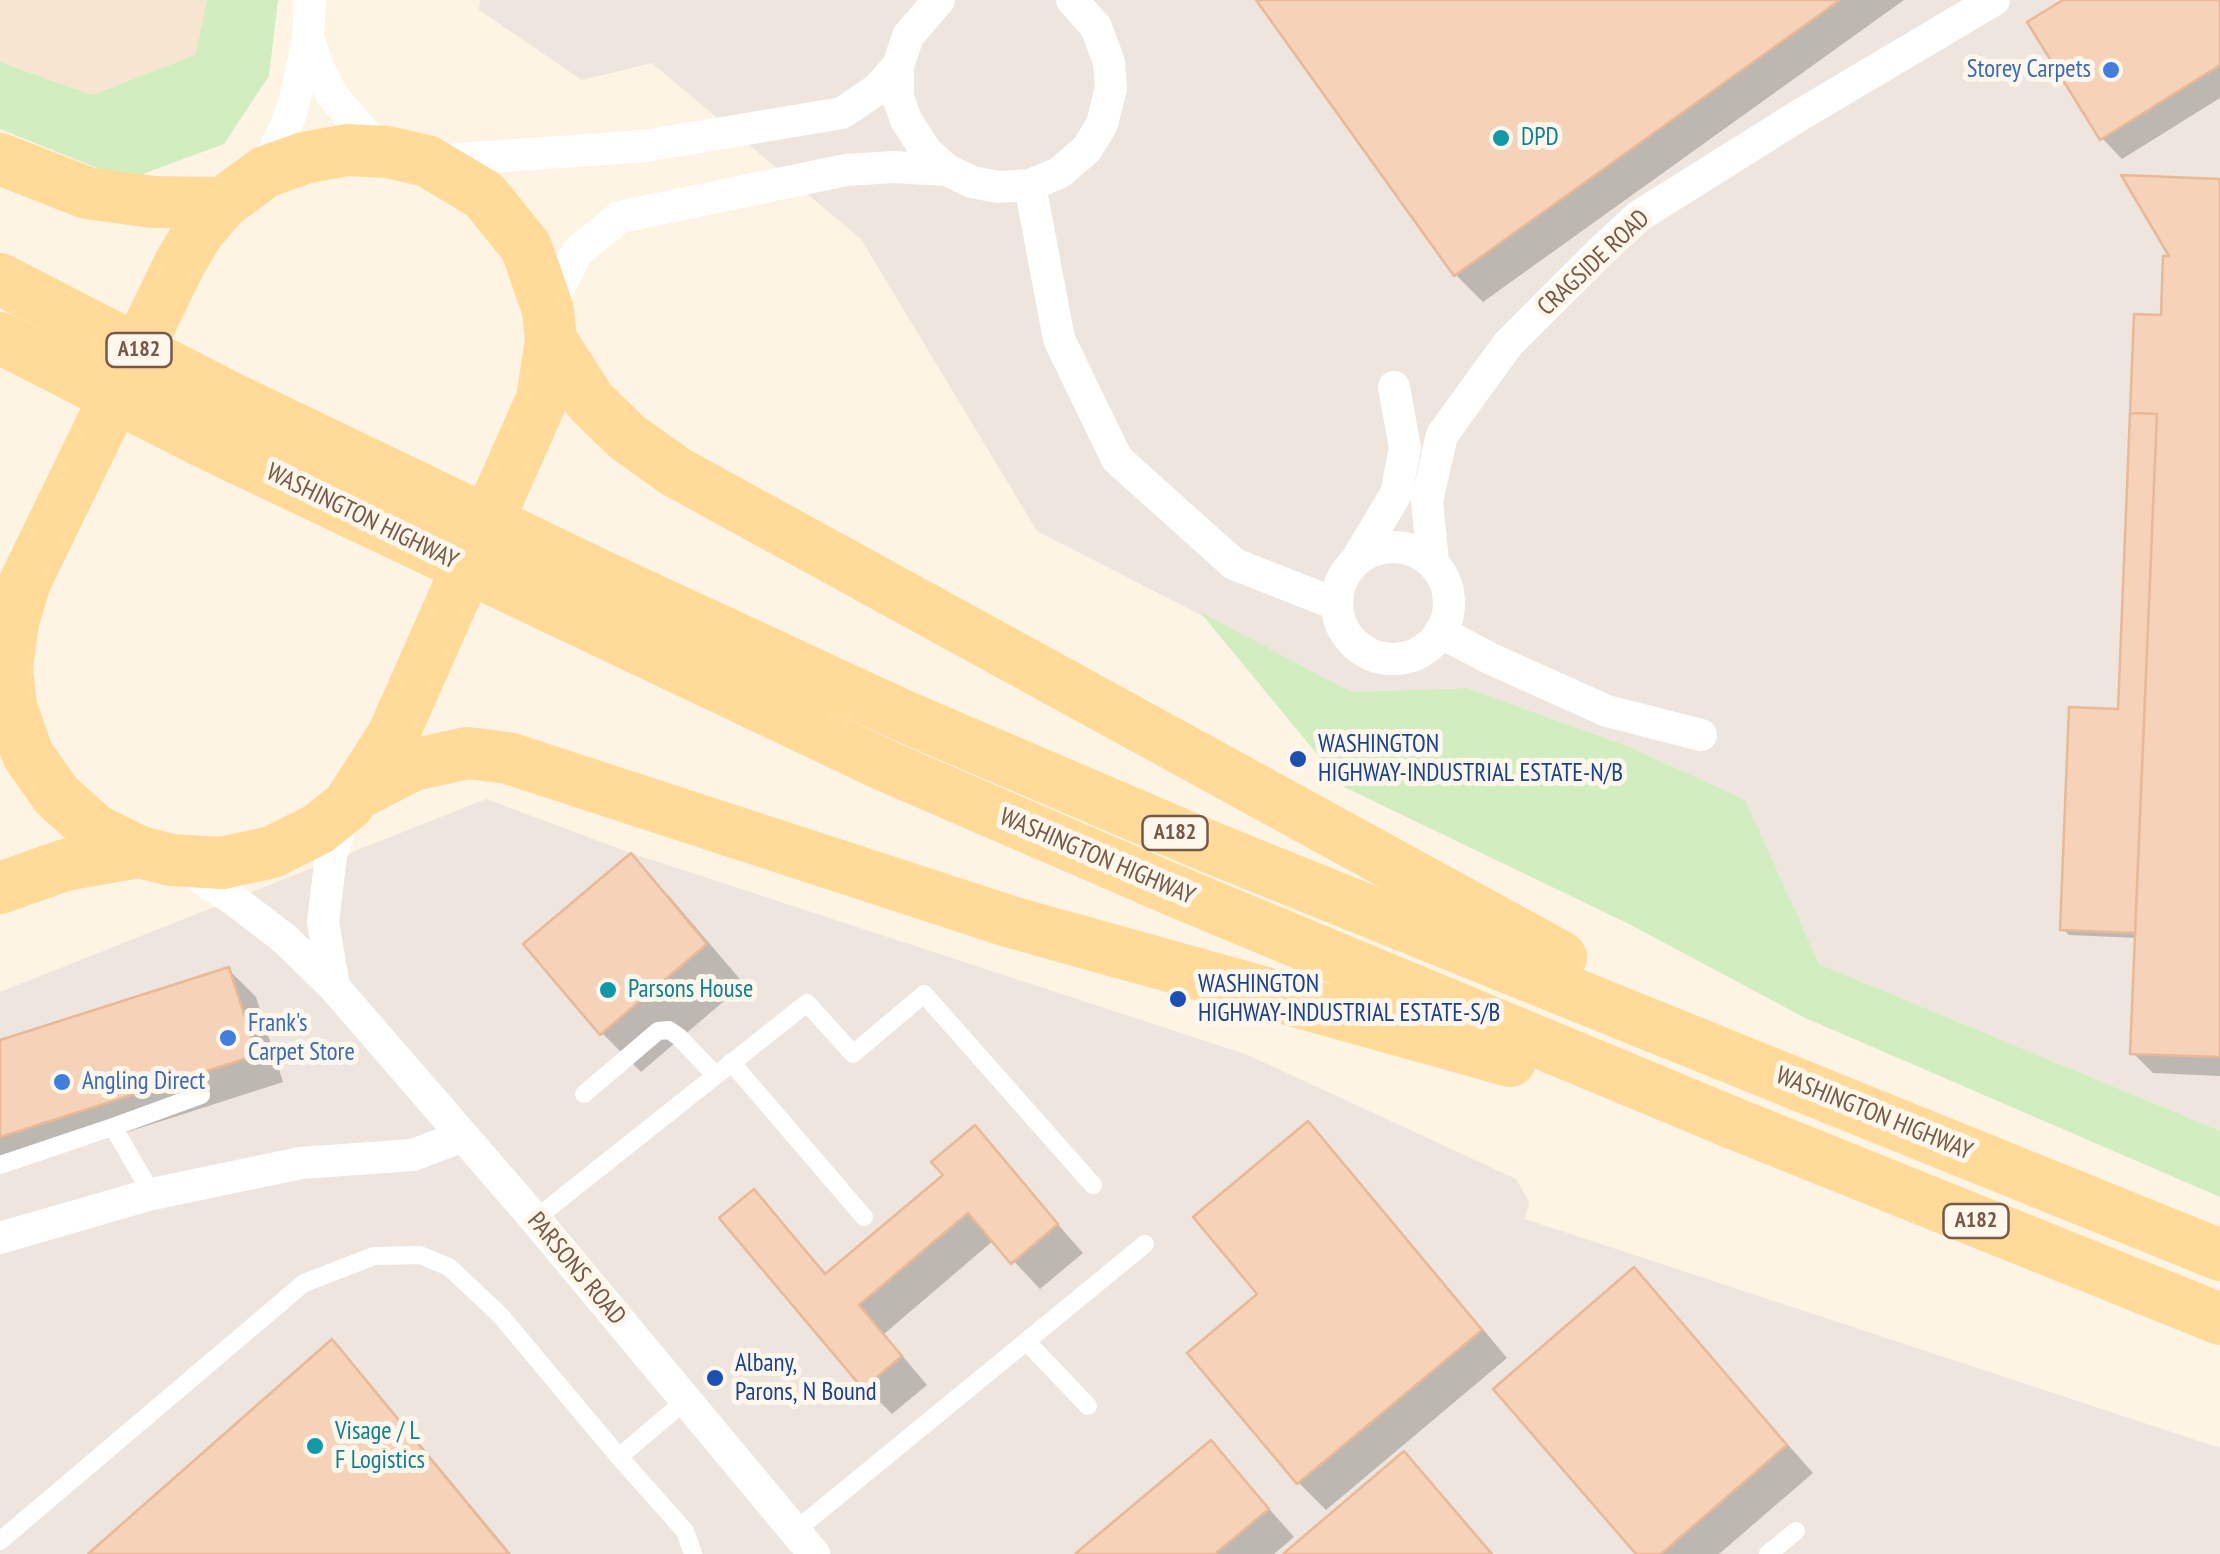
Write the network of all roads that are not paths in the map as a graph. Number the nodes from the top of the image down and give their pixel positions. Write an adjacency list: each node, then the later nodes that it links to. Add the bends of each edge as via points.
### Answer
1 (310, 0): 5 (street)
2 (1072, 0): 11 (street, via 1096,27 1110,62 1111,88 1102,124 1087,148)
3 (1994, 0): 16 (street, CRAGSIDE ROAD, via 1639,216 1508,344)
4 (927, 4): 6 (street)
5 (308, 37): 7 (street, via 332,95 356,125); 10 (street, via 290,116)
6 (898, 66): 7 (street, via 842,113 645,146); 9 (street, via 906,120)
7 (407, 157): 10 (main road, via 347,150); 14 (main road, via 484,195 526,247)
8 (0, 159): 12 (main road, via 88,192)
9 (947, 170): 11 (street, via 998,187); 14 (street, via 846,170 620,216 578,252)
10 (266, 172): 12 (main road)
11 (1030, 185): 19 (street, via 1059,338 1117,459 1234,564)
12 (223, 203): 21 (main road, via 180,262 26,582)
13 (22, 290): 29 (main road, WASHINGTON HIGHWAY / A182, via 598,575 908,718 1204,846)
14 (549, 325): 24 (main road, via 542,399 392,734); 29 (main road, via 590,401 676,472)
15 (11, 343): 33 (main road, WASHINGTON HIGHWAY / A182, via 210,445 904,774)
16 (1442, 435): 17 (street, via 1421,406 1394,387 1405,448 1396,494); 18 (street, CRAGSIDE ROAD, via 1426,501)
17 (1357, 559): 18 (street, via 1394,546); 19 (street, via 1339,584)
18 (1433, 562): 20 (street, via 1450,596)
19 (1336, 604): 20 (street, via 1347,637 1384,660 1416,656)
20 (1440, 632): 22 (street, via 1608,711)
21 (6, 672): 23 (main road); 25 (main road, via 28,754 57,796 95,830)
22 (1701, 735)
23 (0, 777)
24 (352, 800): 25 (main road, via 318,829 272,852 222,863); 27 (street, via 330,856 323,922); 33 (main road, via 413,764 467,753 508,758 1011,922)
25 (156, 856): 26 (main road, via 65,866); 27 (street, PARSONS ROAD, via 230,897)
26 (0, 888)
27 (334, 987): 35 (street, PARSONS ROAD)
28 (732, 1062): 30 (lane); 37 (lane, via 807,1003 853,1054 924,994); 39 (lane)
29 (1761, 1068): 43 (main road, WASHINGTON HIGHWAY / A182)
30 (715, 1076): 31 (lane, via 679,1037 658,1031); 40 (lane)
31 (584, 1094)
32 (201, 1095): 34 (lane)
33 (1733, 1123): 44 (main road, WASHINGTON HIGHWAY / A182)
34 (113, 1127): 36 (lane); 38 (lane)
35 (463, 1136): 38 (street, via 413,1154 301,1163); 40 (street, PARSONS ROAD)
36 (0, 1166)
37 (1094, 1185)
38 (152, 1194): 41 (street)
39 (864, 1217)
40 (535, 1219): 46 (street, PARSONS ROAD)
41 (0, 1238)
42 (1145, 1244): 45 (lane)
43 (2220, 1255)
44 (2220, 1319)
45 (1027, 1342): 47 (lane); 51 (lane)
46 (686, 1400): 48 (lane); 51 (street, PARSONS ROAD)
47 (1088, 1406)
48 (619, 1458): 50 (lane, via 500,1315 449,1267 420,1255 374,1256 304,1284); 52 (lane, via 684,1532)
49 (1796, 1530): 53 (lane)
50 (0, 1541)
51 (805, 1543)
52 (692, 1554)
53 (1768, 1554)

